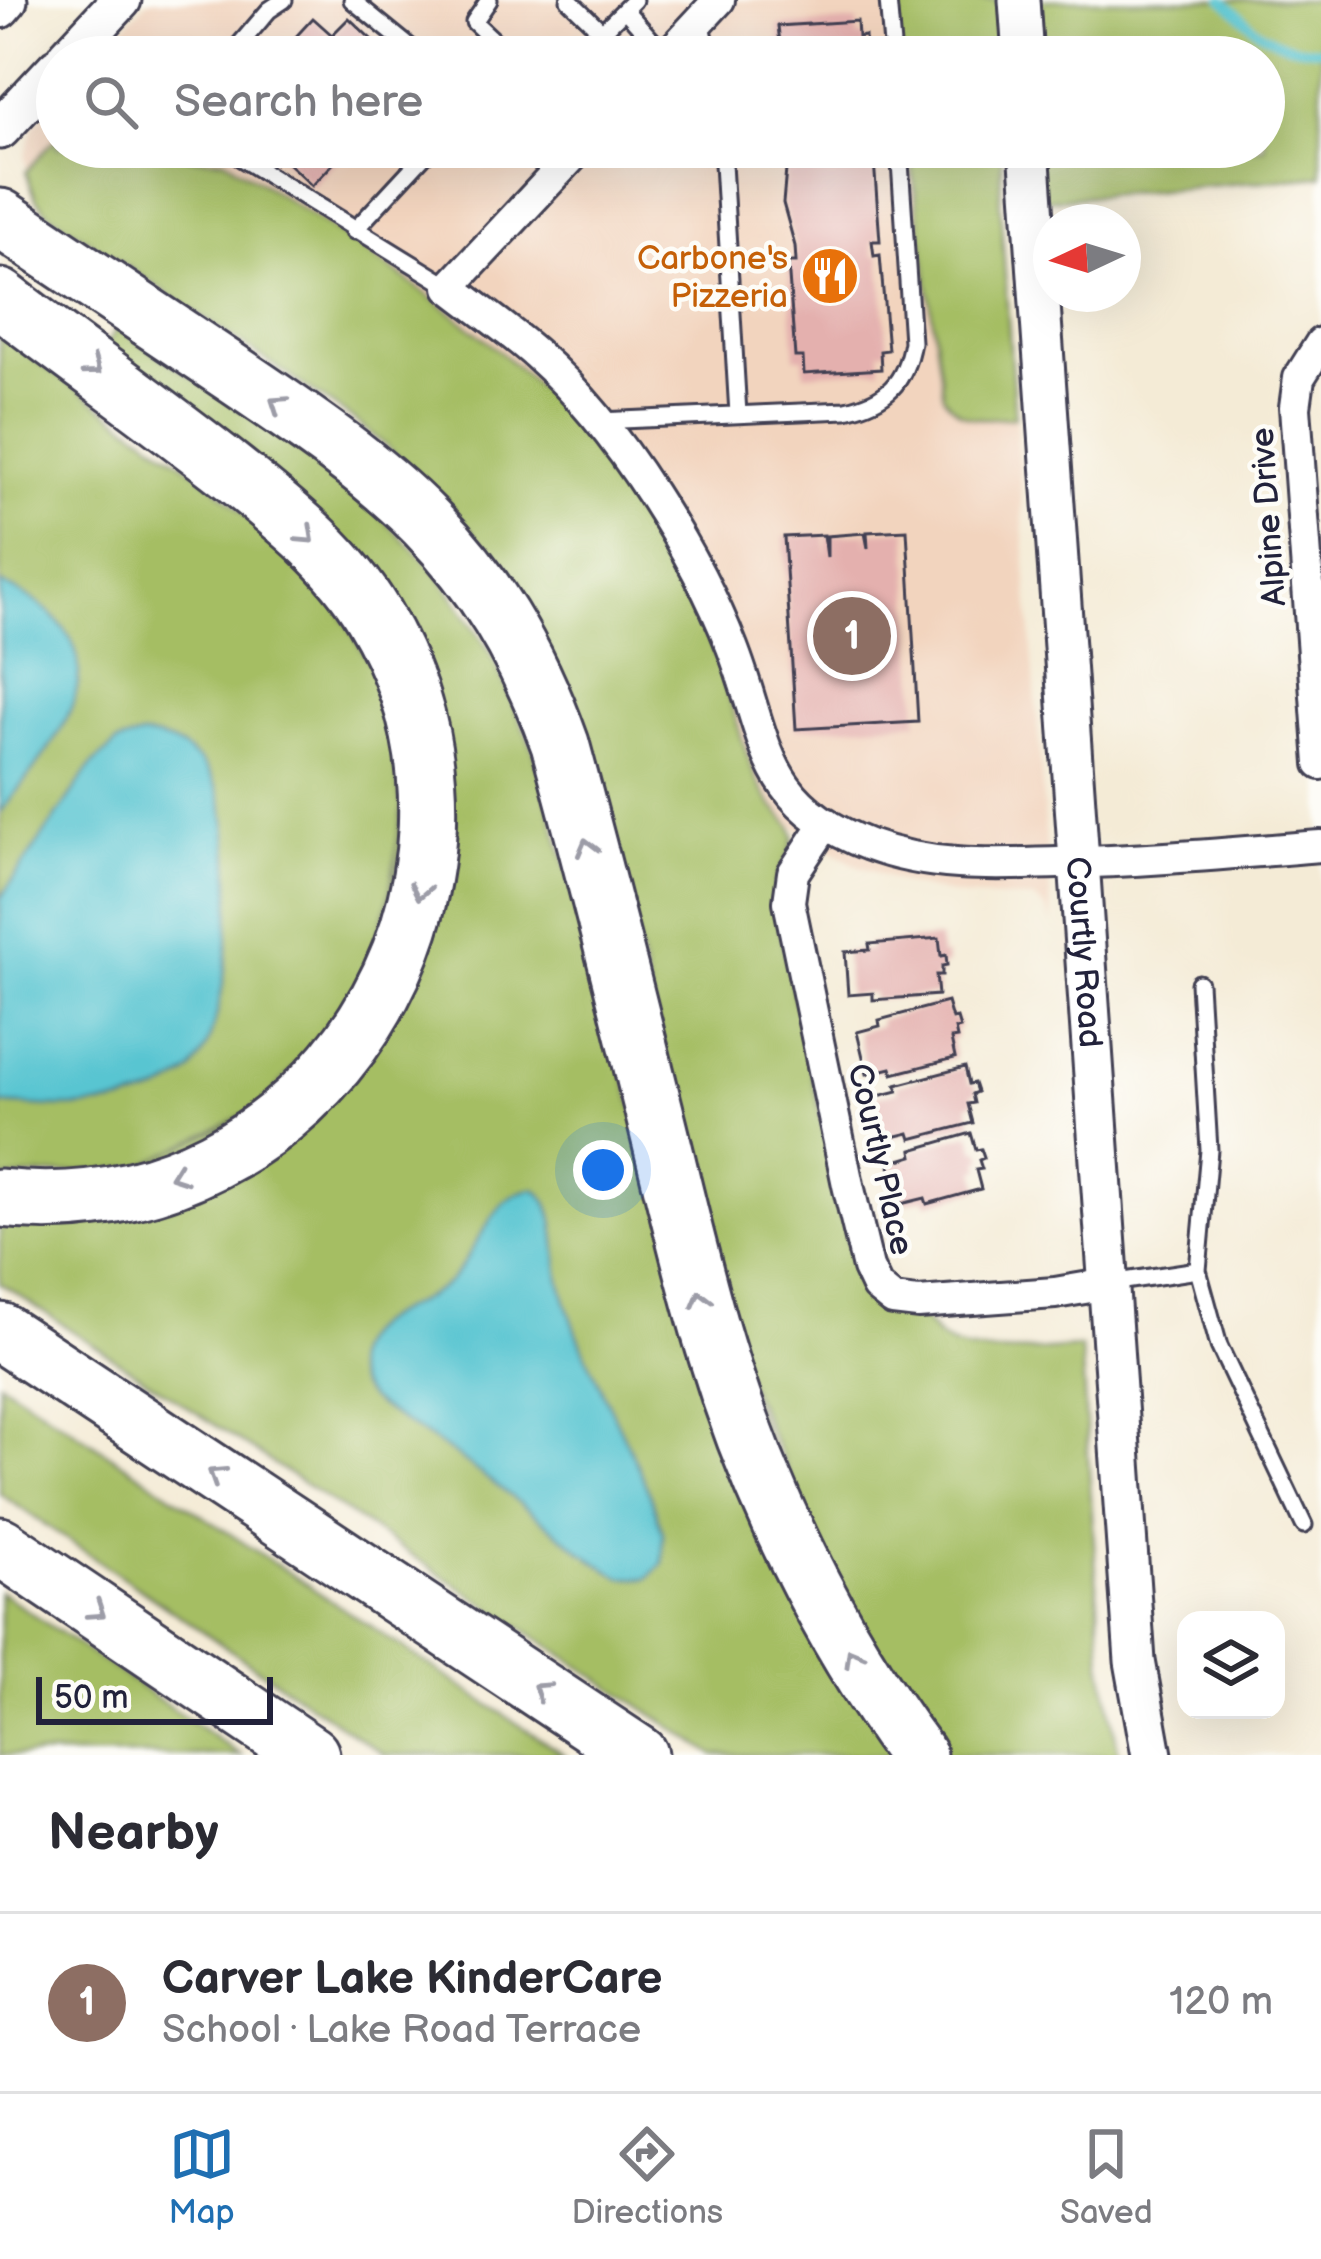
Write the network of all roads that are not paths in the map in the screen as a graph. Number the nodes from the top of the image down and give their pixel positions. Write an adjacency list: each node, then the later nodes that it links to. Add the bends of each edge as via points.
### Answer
1 (7, 0): 10 (street)
2 (122, 0): 12 (street)
3 (284, 0): 13 (lane)
4 (352, 0): 14 (lane)
5 (489, 0): 15 (lane, via 473,22)
6 (568, 0): 9 (lane, via 602,32)
7 (887, 0): 18 (lane)
8 (1019, 0): 19 (street)
9 (629, 5): 16 (lane)
10 (0, 8)
11 (710, 10): 17 (street)
12 (88, 36)
13 (247, 36)
14 (396, 36)
15 (488, 36)
16 (651, 36)
17 (686, 36)
18 (891, 36)
19 (1022, 36)
20 (36, 90): 21 (street)
21 (0, 129)
22 (256, 168): 31 (lane)
23 (412, 168): 31 (lane)
24 (547, 168): 29 (lane)
25 (562, 168): 29 (street)
26 (723, 168): 35 (lane)
27 (900, 168): 35 (lane, via 912,342 896,388 846,410)
28 (1030, 168): 40 (street, Courtly Road)
29 (555, 175): 32 (street)
30 (0, 218): 50 (highway, one-way to 30, via 818,1595 740,1422 704,1310 560,744 502,619 435,530 368,467)
31 (354, 231): 32 (lane)
32 (450, 287): 36 (street, via 537,355)
33 (0, 298): 42 (highway, one-way to 42, via 256,491 348,580 383,632 409,696 427,809 421,887 395,970 356,1039 294,1106 244,1144 169,1179 77,1199)
34 (1321, 343): 37 (street, Alpine Drive, via 1299,378 1295,407)
35 (738, 414): 36 (lane)
36 (598, 421): 38 (street, via 698,572 776,775)
37 (1321, 764)
38 (826, 823): 40 (street, via 875,847 938,862); 44 (street, Courtly Place, via 793,873 789,902 874,1282 908,1304)
39 (1321, 846): 40 (street)
40 (1079, 862): 44 (street, Courtly Road)
41 (1199, 983): 43 (lane, via 1209,1150)
42 (0, 1198)
43 (1198, 1270): 44 (lane); 46 (lane, via 1219,1346)
44 (1108, 1284): 51 (street, Courtly Road, via 1135,1661)
45 (0, 1332): 49 (highway, one-way to 45)
46 (1304, 1525)
47 (0, 1546): 48 (highway, one-way to 48)
48 (310, 1755)
49 (639, 1755)
50 (917, 1755)
51 (1152, 1755)

